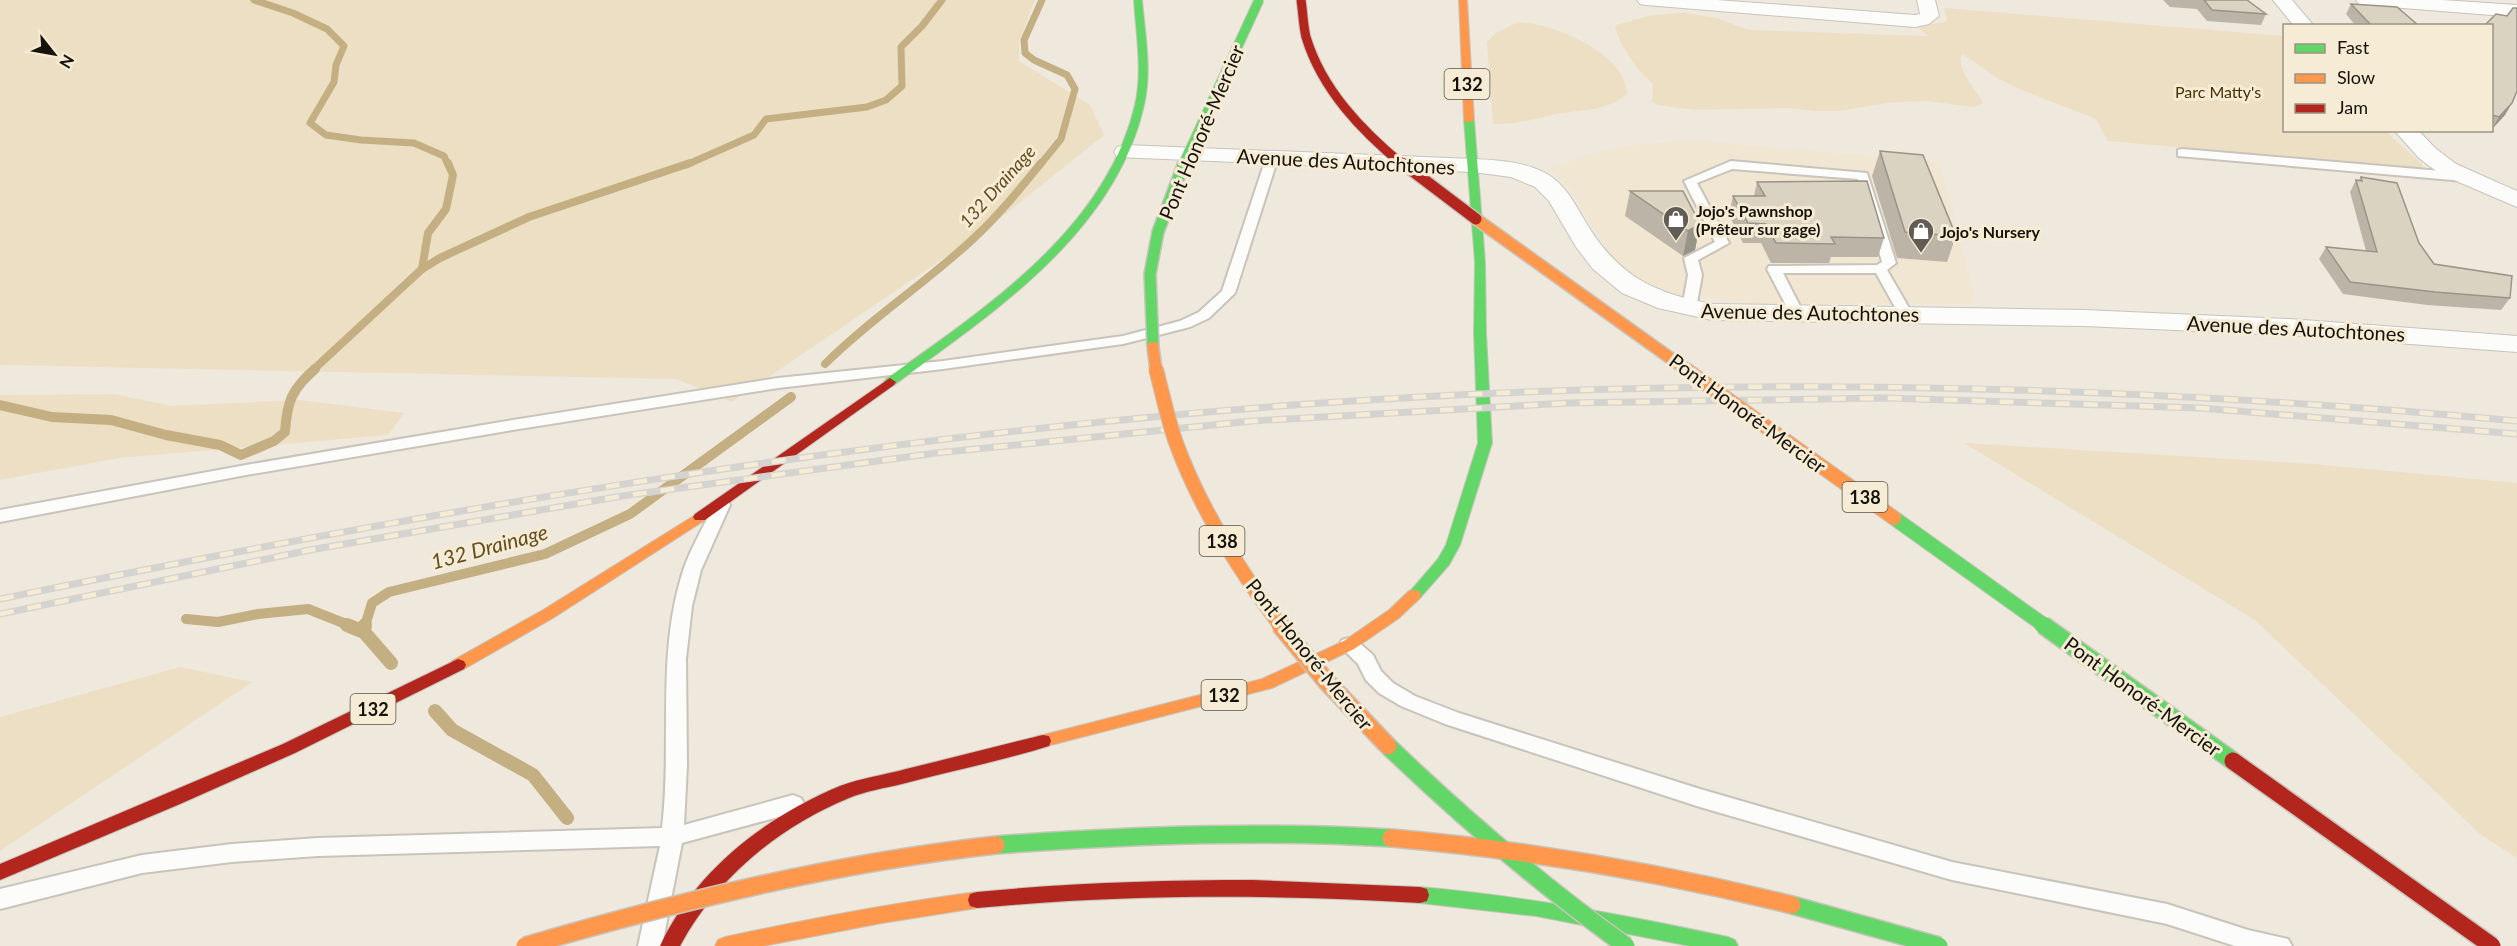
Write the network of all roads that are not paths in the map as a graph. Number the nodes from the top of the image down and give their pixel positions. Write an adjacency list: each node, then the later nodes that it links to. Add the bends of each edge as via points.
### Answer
1 (1138, 0): 12 (highway, 132, via 1144,86)
2 (1258, 0): 35 (highway, Pont Honoré-Mercier / 138, bridge, via 1172,192 1150,272 1155,369 1180,455 1221,538 1251,585 1361,718 1398,758 1479,831)
3 (1301, 0): 39 (highway, Pont Honoré-Mercier / 138, bridge, via 1304,37 1322,77 1350,115 1392,156)
4 (1463, 0): 15 (highway, 132)
5 (1646, 0): 6 (street, via 1915,21 1930,16)
6 (1926, 0)
7 (2282, 0): 10 (street)
8 (2365, 0): 9 (street)
9 (2517, 11)
10 (2303, 24)
11 (2407, 132): 16 (street, via 2436,161)
12 (1125, 152): 14 (street, Avenue des Autochtones); 23 (highway, 132, via 1109,181 1048,256)
13 (2182, 153): 16 (lane)
14 (1272, 158): 15 (street, Avenue des Autochtones); 23 (lane, via 1233,283 1228,293 1204,315 1123,340)
15 (1474, 167): 19 (street, Avenue des Autochtones, via 1521,173 1544,183 1560,200 1606,270 1650,297); 26 (highway, 132, via 1485,443 1454,546 1444,562 1394,614)
16 (2464, 177): 17 (street)
17 (2516, 200)
18 (1880, 268): 19 (lane, via 1889,263 1863,176 1731,165 1690,181 1722,243 1691,258 1695,275); 20 (lane, via 1774,269); 21 (lane)
19 (1689, 308): 20 (street, Avenue des Autochtones, via 1735,314)
20 (1797, 314): 21 (street, Avenue des Autochtones)
21 (1906, 315): 22 (street, Avenue des Autochtones, via 2187,322)
22 (2517, 344)
23 (910, 368): 24 (highway, 132); 25 (lane, via 778,383 495,428)
24 (724, 502): 28 (lane, via 699,552 684,608 675,668 676,793); 29 (highway, 132, via 604,580 432,680 236,773)
25 (0, 516)
26 (1349, 645): 27 (highway, 132, via 1266,684); 38 (lane, via 1366,660 1373,675 1386,688 1452,719 1700,798 1952,871 2167,914)
27 (847, 791): 28 (lane); 33 (highway, 132, via 798,814 725,870 688,913)
28 (672, 837): 30 (lane, via 232,853 142,864); 32 (lane)
29 (0, 872)
30 (0, 899)
31 (525, 946): 37 (highway, bridge, via 672,903 874,861 993,844 1123,834 1246,831 1460,843 1663,874 1863,923)
32 (650, 946)
33 (670, 946)
34 (725, 946): 36 (highway, bridge, via 805,928 960,903 1175,885 1334,888 1486,900 1567,912)
35 (1626, 946)
36 (1728, 946)
37 (1939, 946)
38 (2280, 946)
39 (2492, 946)

